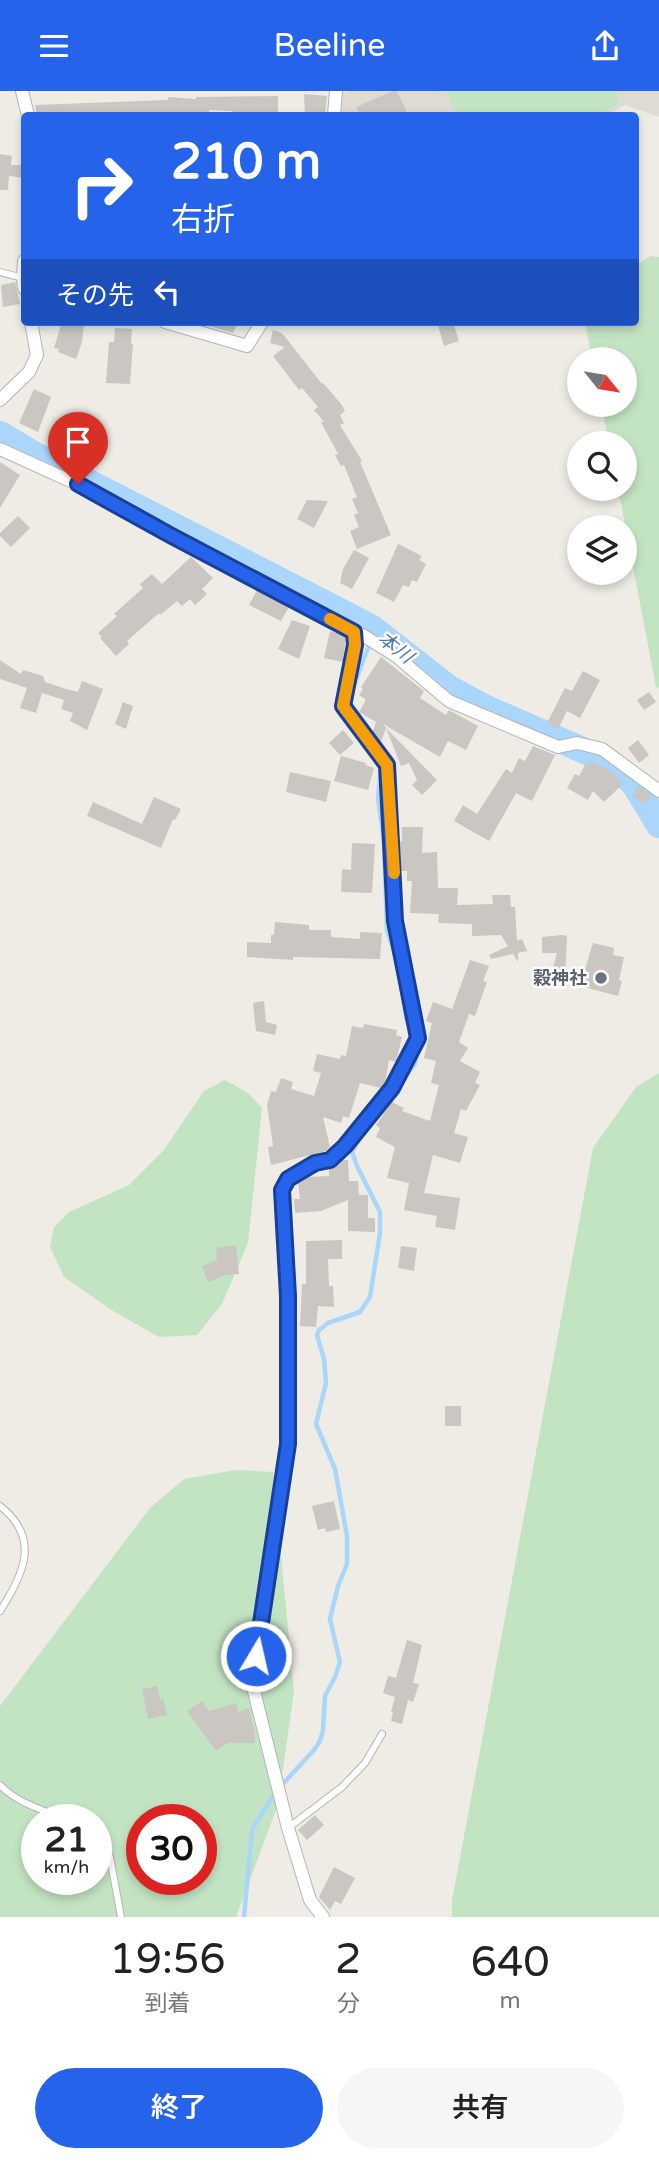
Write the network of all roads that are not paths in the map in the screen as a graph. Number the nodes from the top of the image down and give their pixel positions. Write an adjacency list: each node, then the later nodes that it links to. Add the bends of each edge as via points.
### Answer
1 (22, 91): 3 (street)
2 (335, 91): 4 (street)
3 (27, 112)
4 (334, 112)
5 (0, 272): 6 (lane)
6 (21, 280)
7 (32, 326): 10 (street, via 37,355 29,372)
8 (178, 326): 9 (street, via 247,347)
9 (260, 326)
10 (0, 400)
11 (0, 449): 12 (street, via 78,484)
12 (363, 636): 13 (street, via 396,656 449,701 558,747 577,743 602,749); 19 (street, via 355,645 343,706 387,765 395,921 418,1038 392,1088 345,1146 330,1160 288,1179 282,1190 288,1444 252,1683)
13 (659, 791)
14 (0, 1506): 15 (lane, via 15,1518 24,1540 25,1565)
15 (0, 1611)
16 (382, 1734): 19 (lane, via 365,1763 342,1787)
17 (0, 1785): 18 (lane)
18 (30, 1804)
19 (288, 1828): 22 (street, via 310,1900)
20 (112, 1868): 21 (lane)
21 (121, 1917)
22 (323, 1917)

